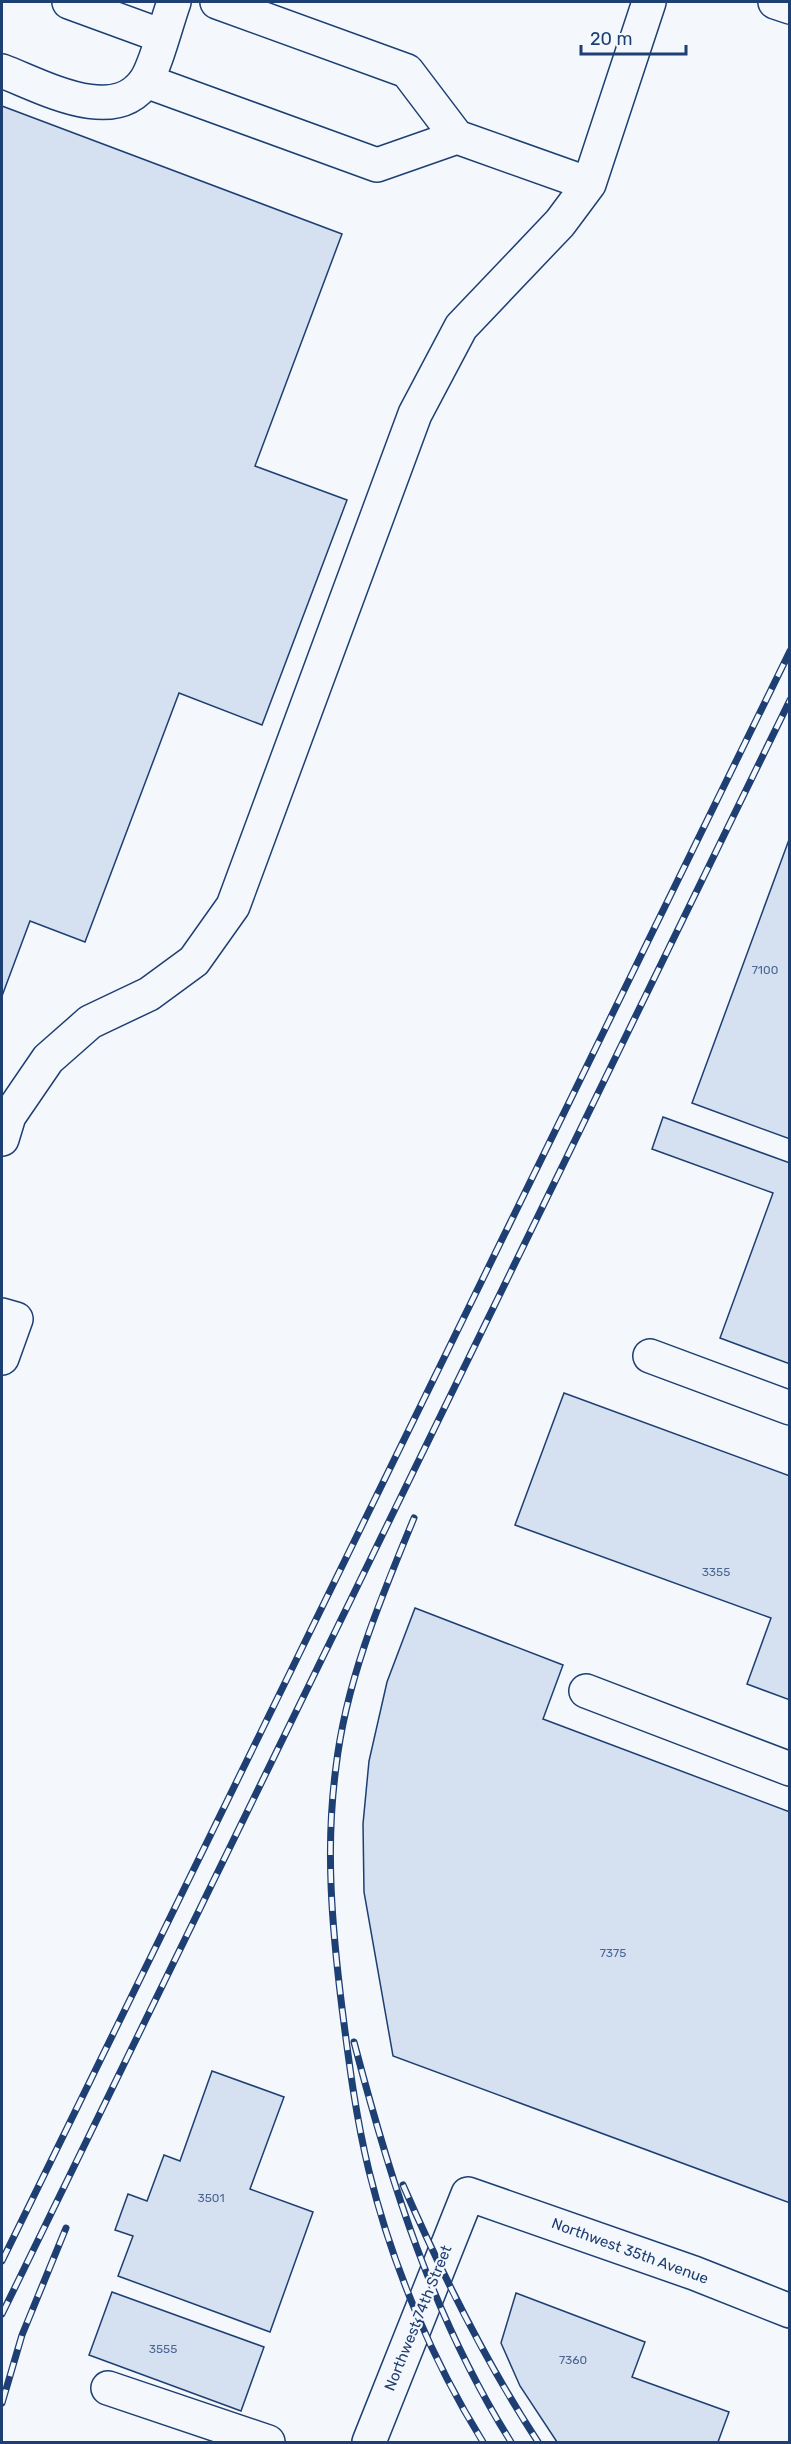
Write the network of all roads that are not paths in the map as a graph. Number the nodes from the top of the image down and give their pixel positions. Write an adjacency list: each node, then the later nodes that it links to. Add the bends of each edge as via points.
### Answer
1 (69, 2): 7 (street)
2 (174, 2): 7 (street)
3 (217, 2): 10 (street, via 407,71)
4 (649, 2): 11 (street)
5 (775, 2): 6 (street)
6 (789, 7)
7 (162, 36): 9 (street)
8 (2, 71): 9 (street, via 86,102 105,104 121,101)
9 (146, 81): 10 (street, via 377,165)
10 (457, 137): 11 (street)
11 (589, 184): 12 (street, via 560,223 461,327 415,414 233,906 194,961 149,994 90,1022)
12 (12, 1091): 13 (street)
13 (2, 1138)
14 (2, 1315): 16 (street, via 16,1320)
15 (650, 1356): 17 (street)
16 (2, 1358)
17 (789, 1408)
18 (586, 1691): 19 (street)
19 (789, 1769)
20 (468, 2194): 21 (street, Northwest 35th Avenue, via 694,2273); 24 (street, Northwest 74th Street)
21 (789, 2311)
22 (108, 2388): 23 (street)
23 (268, 2442)
24 (369, 2442)

